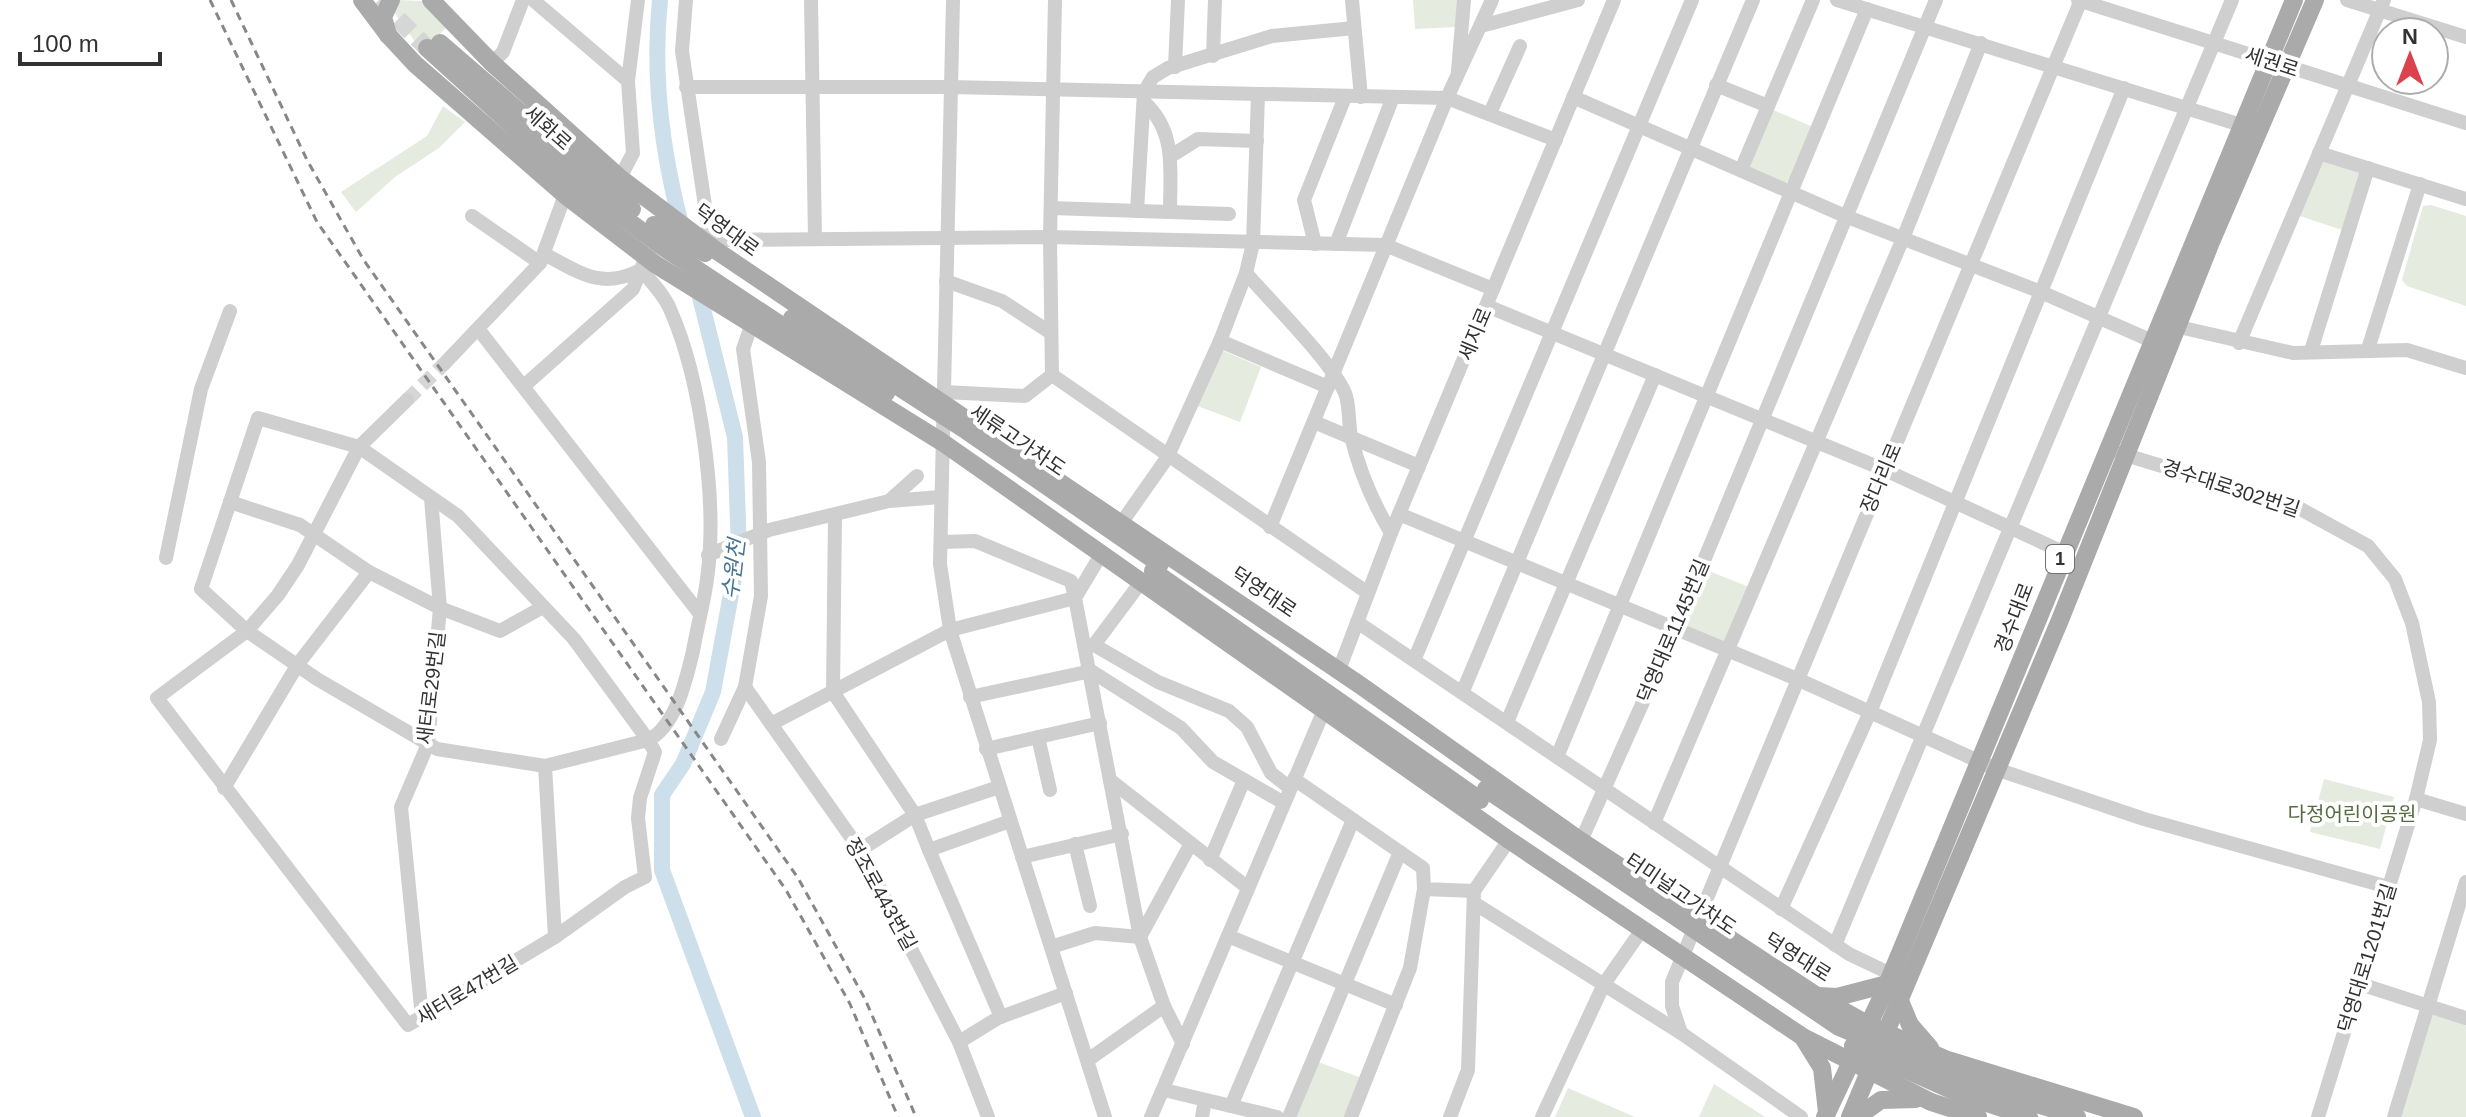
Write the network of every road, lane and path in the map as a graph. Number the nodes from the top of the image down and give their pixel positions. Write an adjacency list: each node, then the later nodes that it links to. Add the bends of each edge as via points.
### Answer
1 (362, 0): 33 (main road)
2 (391, 0): 33 (main road, via 383,17)
3 (523, 0): 41 (street, via 503,52)
4 (533, 0): 45 (street)
5 (638, 0): 45 (street)
6 (686, 0): 49 (street)
7 (811, 0): 50 (street)
8 (953, 0): 51 (street)
9 (1055, 0): 53 (street)
10 (1178, 0): 43 (street)
11 (1215, 0): 39 (street)
12 (1352, 0): 32 (street)
13 (1464, 0): 46 (street)
14 (1492, 0): 30 (street)
15 (1576, 0): 30 (street)
16 (1614, 0): 59 (street, 세지로)
17 (1692, 0): 66 (street)
18 (1753, 0): 47 (street)
19 (1813, 0): 61 (street)
20 (1837, 0): 29 (street)
21 (1936, 0): 31 (street, 덕영대로1145번길)
22 (2080, 0): 36 (street, 세권로); 42 (street, 장다리로)
23 (2232, 0): 36 (street)
24 (2294, 0): 40 (main road, 경수대로 / 1)
25 (2315, 0): 44 (main road, 경수대로 / 1)
26 (2347, 0): 28 (street)
27 (431, 1): 41 (main road, 덕영대로)
28 (2382, 5): 34 (street); 48 (street)
29 (1867, 9): 31 (street); 76 (street)
30 (1481, 26): 46 (street)
31 (1925, 26): 35 (street); 84 (street, 덕영대로1145번길)
32 (1354, 28): 39 (street, via 1272,36); 57 (street)
33 (389, 36): 77 (main road)
34 (2466, 37)
35 (1981, 43): 42 (street); 86 (street)
36 (2213, 43): 40 (street, 세권로); 62 (street)
37 (433, 44): 85 (main road, 세화로, via 567,175)
38 (1520, 46): 63 (street)
39 (1213, 56): 43 (street)
40 (2269, 61): 44 (street, 세권로); 65 (main road, 경수대로 / 1)
41 (492, 63): 74 (main road, 덕영대로)
42 (2054, 66): 52 (street); 97 (street, 장다리로)
43 (1175, 67): 55 (street, via 1153,77)
44 (2288, 67): 48 (street, 세권로); 107 (main road, 경수대로 / 1)
45 (628, 81): 74 (street, via 633,153)
46 (1458, 81): 60 (street)
47 (1716, 85): 61 (street); 69 (street)
48 (2348, 85): 64 (street, 세권로); 70 (street)
49 (686, 87): 50 (street); 95 (street)
50 (813, 87): 51 (street); 88 (street)
51 (949, 87): 53 (street); 89 (street)
52 (2124, 88): 62 (street); 101 (street)
53 (1053, 90): 55 (street); 79 (street)
54 (1258, 95): 55 (street); 56 (street); 68 (street)
55 (1144, 97): 71 (street, via 1171,143); 80 (street)
56 (1345, 97): 57 (street); 91 (street, via 1304,200)
57 (1361, 97): 58 (street)
58 (1393, 97): 60 (street); 92 (street)
59 (1573, 97): 66 (street); 67 (street, 세지로)
60 (1447, 98): 63 (street); 93 (street)
61 (1768, 106): 73 (street)
62 (2187, 107): 65 (street); 105 (street)
63 (1490, 113): 67 (street)
64 (2466, 123)
65 (2241, 125): 112 (main road, 경수대로 / 1)
66 (1640, 126): 69 (street); 109 (street)
67 (1556, 140): 100 (street, 세지로)
68 (1257, 141): 71 (street, via 1198,139); 90 (street)
69 (1690, 148): 73 (street); 116 (street)
70 (2319, 153): 72 (street); 113 (street)
71 (1171, 156): 81 (street)
72 (2368, 168): 75 (street); 115 (street)
73 (1741, 170): 76 (street)
74 (620, 178): 95 (main road, 덕영대로)
75 (2420, 184): 78 (street); 114 (street)
76 (1793, 193): 84 (street); 125 (street)
77 (565, 195): 94 (street); 96 (main road)
78 (2466, 199)
79 (1051, 208): 80 (street); 87 (street)
80 (1137, 211): 81 (street)
81 (1170, 212): 82 (street)
82 (1229, 214)
83 (472, 216): 94 (street)
84 (1845, 216): 86 (street); 127 (street, 덕영대로1145번길)
85 (650, 230): 95 (main road, 덕영대로); 95 (main road); 103 (main road)
86 (1904, 236): 97 (street); 130 (street)
87 (1050, 237): 89 (street); 90 (street); 110 (street)
88 (815, 239): 89 (street); 95 (street, via 723,240)
89 (946, 239): 99 (street)
90 (1253, 243): 91 (street); 98 (street)
91 (1315, 244): 92 (street)
92 (1336, 244): 93 (street)
93 (1385, 245): 100 (street); 122 (street)
94 (542, 258): 96 (street, via 598,280 619,280); 108 (street)
95 (713, 258): 117 (main road, 덕영대로); 124 (main road, 덕영대로, via 737,265)
96 (646, 263): 103 (main road); 123 (street, via 633,289); 156 (street, via 670,307 688,365 705,440)
97 (1973, 264): 101 (street); 137 (street, 장다리로)
98 (1246, 273): 111 (street); 122 (street)
99 (946, 281): 110 (street, via 1002,301); 124 (street)
100 (1493, 289): 102 (street, 세지로)
101 (2041, 292): 105 (street); 142 (street)
102 (1487, 306): 109 (street); 136 (street, 세지로)
103 (723, 309): 106 (main road)
104 (230, 311): 157 (street, via 201,389)
105 (2099, 317): 112 (street); 148 (street)
106 (751, 326): 131 (main road); 151 (street, via 743,349 757,432)
107 (2179, 327): 113 (street); 134 (main road, 경수대로 / 1)
108 (479, 330): 118 (street); 123 (street)
109 (1550, 332): 116 (street); 152 (street)
110 (1051, 333): 120 (street)
111 (1220, 341): 122 (street); 135 (street)
112 (2152, 341): 133 (main road, 경수대로 / 1)
113 (2239, 343): 115 (street)
114 (2368, 349): 115 (street); 119 (street, via 2407,350)
115 (2311, 351)
116 (1603, 354): 121 (street); 158 (street)
117 (847, 361): 160 (main road, 세류고가차도, bridge)
118 (444, 364)
119 (2466, 368)
120 (1052, 375): 124 (street, via 1025,396); 135 (street)
121 (1655, 375): 125 (street); 161 (street)
122 (1331, 381): 128 (street); 129 (street, via 1346,395)
123 (525, 385): 167 (street)
124 (944, 397): 131 (street); 146 (main road, 덕영대로)
125 (1706, 397): 127 (street); 164 (street)
126 (407, 400): 132 (street)
127 (1761, 420): 130 (street); 169 (street, 덕영대로1145번길)
128 (1314, 422): 129 (street); 147 (street)
129 (1352, 438): 136 (street); 149 (street, via 1373,504)
130 (1815, 441): 137 (street); 173 (street)
131 (942, 442): 139 (street); 155 (main road)
132 (359, 447): 140 (street); 143 (street, via 258,418); 150 (street)
133 (2107, 450): 134 (street, 경수대로302번길); 154 (main road, 경수대로 / 1)
134 (2125, 455): 198 (main road, 경수대로 / 1); 208 (street, 경수대로302번길, via 2297,507 2368,546 2395,579 2412,623 2429,702 2430,740)
135 (1167, 458): 146 (street); 147 (street)
136 (1419, 466): 144 (street, 세지로)
137 (1885, 470): 142 (street); 178 (street, 장다리로)
138 (917, 476): 141 (street)
139 (941, 497): 141 (street); 153 (street)
140 (431, 498): 165 (street, via 458,516); 166 (street, 새터로29번길)
141 (889, 501): 145 (street)
142 (1954, 501): 148 (street); 185 (street)
143 (230, 502): 150 (street, via 300,525); 171 (street, via 201,589)
144 (1399, 514): 149 (street, 세지로); 152 (street)
145 (835, 515): 151 (street); 181 (street)
146 (1122, 522): 176 (main road, 덕영대로)
147 (1270, 527): 162 (street)
148 (2011, 529): 154 (street); 190 (street)
149 (1391, 533): 162 (street, 세지로)
150 (313, 535): 159 (street); 171 (street, via 278,595)
151 (758, 536): 156 (street); 179 (street, via 761,596)
152 (1464, 541): 158 (street); 174 (street)
153 (941, 542): 163 (street, via 975,541 1071,581); 170 (street)
154 (2063, 552): 198 (main road, 경수대로 / 1)
155 (1102, 553): 160 (main road); 163 (street)
156 (713, 554): 167 (street)
157 (166, 558)
158 (1515, 561): 161 (street); 180 (street)
159 (369, 572): 166 (street); 175 (street)
160 (1151, 572): 172 (street); 184 (main road); 195 (main road)
161 (1566, 583): 164 (street); 186 (street)
162 (1368, 593): 168 (street, 세지로)
163 (1075, 598): 170 (street); 172 (street)
164 (1621, 605): 169 (street); 197 (street)
165 (543, 607): 166 (street, via 500,631); 193 (street, via 574,639)
166 (440, 608): 194 (street, 새터로29번길)
167 (700, 614): 193 (street, via 686,681 661,733)
168 (1357, 622): 174 (street); 176 (street, 세지로)
169 (1676, 628): 173 (street); 206 (street, 덕영대로1145번길)
170 (950, 630): 181 (street); 182 (street)
171 (247, 631): 175 (street); 204 (street, 새터로47번길, via 157,698)
172 (1091, 646): 177 (street); 202 (street, via 1158,682 1229,711 1247,727 1271,773)
173 (1728, 650): 178 (street); 214 (street)
174 (1415, 658): 180 (street)
175 (298, 664): 194 (street); 204 (street)
176 (1339, 670): 183 (main road, 덕영대로)
177 (1091, 671): 182 (street); 187 (street); 201 (street, via 1181,728 1213,762)
178 (1797, 679): 185 (street); 225 (street, 장다리로)
179 (745, 687): 188 (street, 정조로443번길); 192 (street)
180 (1463, 691): 186 (street)
181 (833, 692): 188 (street); 211 (street)
182 (970, 697): 196 (street)
183 (1379, 699): 195 (main road); 217 (main road, 덕영대로)
184 (1324, 710): 189 (main road); 202 (street)
185 (1870, 712): 190 (street); 232 (street)
186 (1507, 722): 197 (street)
187 (1100, 723): 191 (street); 200 (street)
188 (771, 724): 220 (street, 정조로443번길)
189 (1356, 732): 195 (main road); 216 (main road)
190 (1923, 736): 198 (street); 238 (street)
191 (1038, 737): 196 (street); 205 (street)
192 (721, 739)
193 (648, 740): 199 (street); 236 (street, 새터로47번길, via 655,752 638,818 645,877)
194 (428, 744): 199 (street); 252 (street, 새터로29번길, via 401,807)
195 (1413, 745): 207 (main road)
196 (986, 749): 203 (street)
197 (1557, 757): 206 (street)
198 (1988, 765): 227 (street, via 2156,823); 242 (main road, 경수대로 / 1); 248 (main road, 경수대로 / 1)
199 (545, 766): 236 (street)
200 (1109, 779): 215 (street); 219 (street)
201 (1244, 780): 209 (street); 224 (street)
202 (1292, 784): 209 (street); 212 (street)
203 (999, 787): 211 (street); 213 (street)
204 (224, 788): 252 (street, 새터로47번길, via 408,1025)
205 (1050, 790)
206 (1605, 790): 214 (street); 217 (street, 덕영대로1145번길)
207 (1483, 794): 283 (main road, 터미널고가차도, bridge, via 1834,1037 1963,1095); 284 (main road, 터미널고가차도, bridge, via 1839,1027 1967,1081)
208 (2416, 799): 210 (street); 227 (street, 덕영대로1201번길)
209 (1284, 803): 228 (street)
210 (2466, 814)
211 (915, 815): 220 (street); 221 (street)
212 (1353, 820): 222 (street); 241 (street)
213 (1010, 821): 221 (street); 223 (street)
214 (1654, 823): 225 (street)
215 (1122, 834): 218 (street); 237 (street)
216 (1509, 840): 230 (street); 234 (main road)
217 (1581, 841): 233 (main road, 덕영대로)
218 (1075, 844): 223 (street); 231 (street)
219 (1190, 845): 224 (street); 237 (street)
220 (860, 850): 259 (street, 정조로443번길)
221 (929, 850): 253 (street)
222 (1400, 852): 229 (street, via 1423,868); 243 (street)
223 (1022, 857): 239 (street)
224 (1210, 860): 228 (street)
225 (1718, 867): 232 (street); 233 (street, 장다리로)
226 (2466, 882): 250 (street)
227 (2388, 887): 245 (street, 덕영대로1201번길)
228 (1248, 888): 235 (street)
229 (1424, 889): 230 (street); 249 (street, via 1410,968)
230 (1474, 897): 244 (street); 277 (street, via 1468,1070)
231 (1090, 906)
232 (1781, 909): 238 (street)
233 (1699, 919): 240 (street, 장다리로); 247 (main road, 덕영대로)
234 (1641, 931): 240 (main road); 244 (street)
235 (1228, 936): 241 (street); 260 (street)
236 (555, 937): 252 (street, 새터로47번길)
237 (1140, 937): 239 (street, via 1095,933); 251 (street)
238 (1835, 945): 242 (street)
239 (1051, 947): 246 (street)
240 (1684, 957): 256 (street, via 1672,982 1672,1006); 258 (main road)
241 (1291, 962): 243 (street); 268 (street)
242 (1889, 979): 247 (main road, via 1837,997); 255 (main road, 경수대로 / 1)
243 (1344, 982): 249 (street); 275 (street)
244 (1604, 984): 256 (street); 278 (street)
245 (2360, 984): 250 (street); 286 (street, 덕영대로1201번길)
246 (1066, 993): 253 (street); 262 (street)
247 (1817, 996): 255 (main road, 덕영대로)
248 (1900, 1001): 257 (main road, 경수대로 / 1); 261 (main road, via 1921,1041)
249 (1396, 1005): 276 (street)
250 (2427, 1005): 254 (street); 287 (street)
251 (1164, 1006): 260 (street); 262 (street)
252 (422, 1017)
253 (1000, 1018): 259 (street)
254 (2466, 1018)
255 (1869, 1025): 257 (main road, 덕영대로); 263 (main road, 경수대로 / 1)
256 (1681, 1033): 279 (street)
257 (1888, 1034): 261 (main road, 덕영대로); 264 (main road, 경수대로 / 1)
258 (1803, 1037): 263 (main road); 269 (main road, via 1822,1068)
259 (959, 1042): 270 (street, 정조로443번길)
260 (1183, 1044): 265 (street)
261 (1945, 1059): 285 (main road, 덕영대로)
262 (1088, 1060): 271 (street)
263 (1851, 1063): 264 (main road); 269 (main road, 경수대로 / 1)
264 (1870, 1072): 267 (main road); 280 (main road, 경수대로 / 1)
265 (1164, 1090): 266 (street); 272 (street)
266 (1205, 1100): 268 (street); 273 (street)
267 (1931, 1102): 281 (main road, via 1881,1100); 282 (main road)
268 (1231, 1106): 274 (street)
269 (1826, 1115)
270 (988, 1117)
271 (1105, 1117)
272 (1151, 1117)
273 (1202, 1117)
274 (1277, 1117)
275 (1289, 1117)
276 (1351, 1117)
277 (1450, 1117)
278 (1542, 1117)
279 (1801, 1117)
280 (1850, 1117)
281 (1857, 1117)
282 (1978, 1117)
283 (2029, 1117)
284 (2077, 1117)
285 (2134, 1117)
286 (2318, 1117)
287 (2394, 1117)

